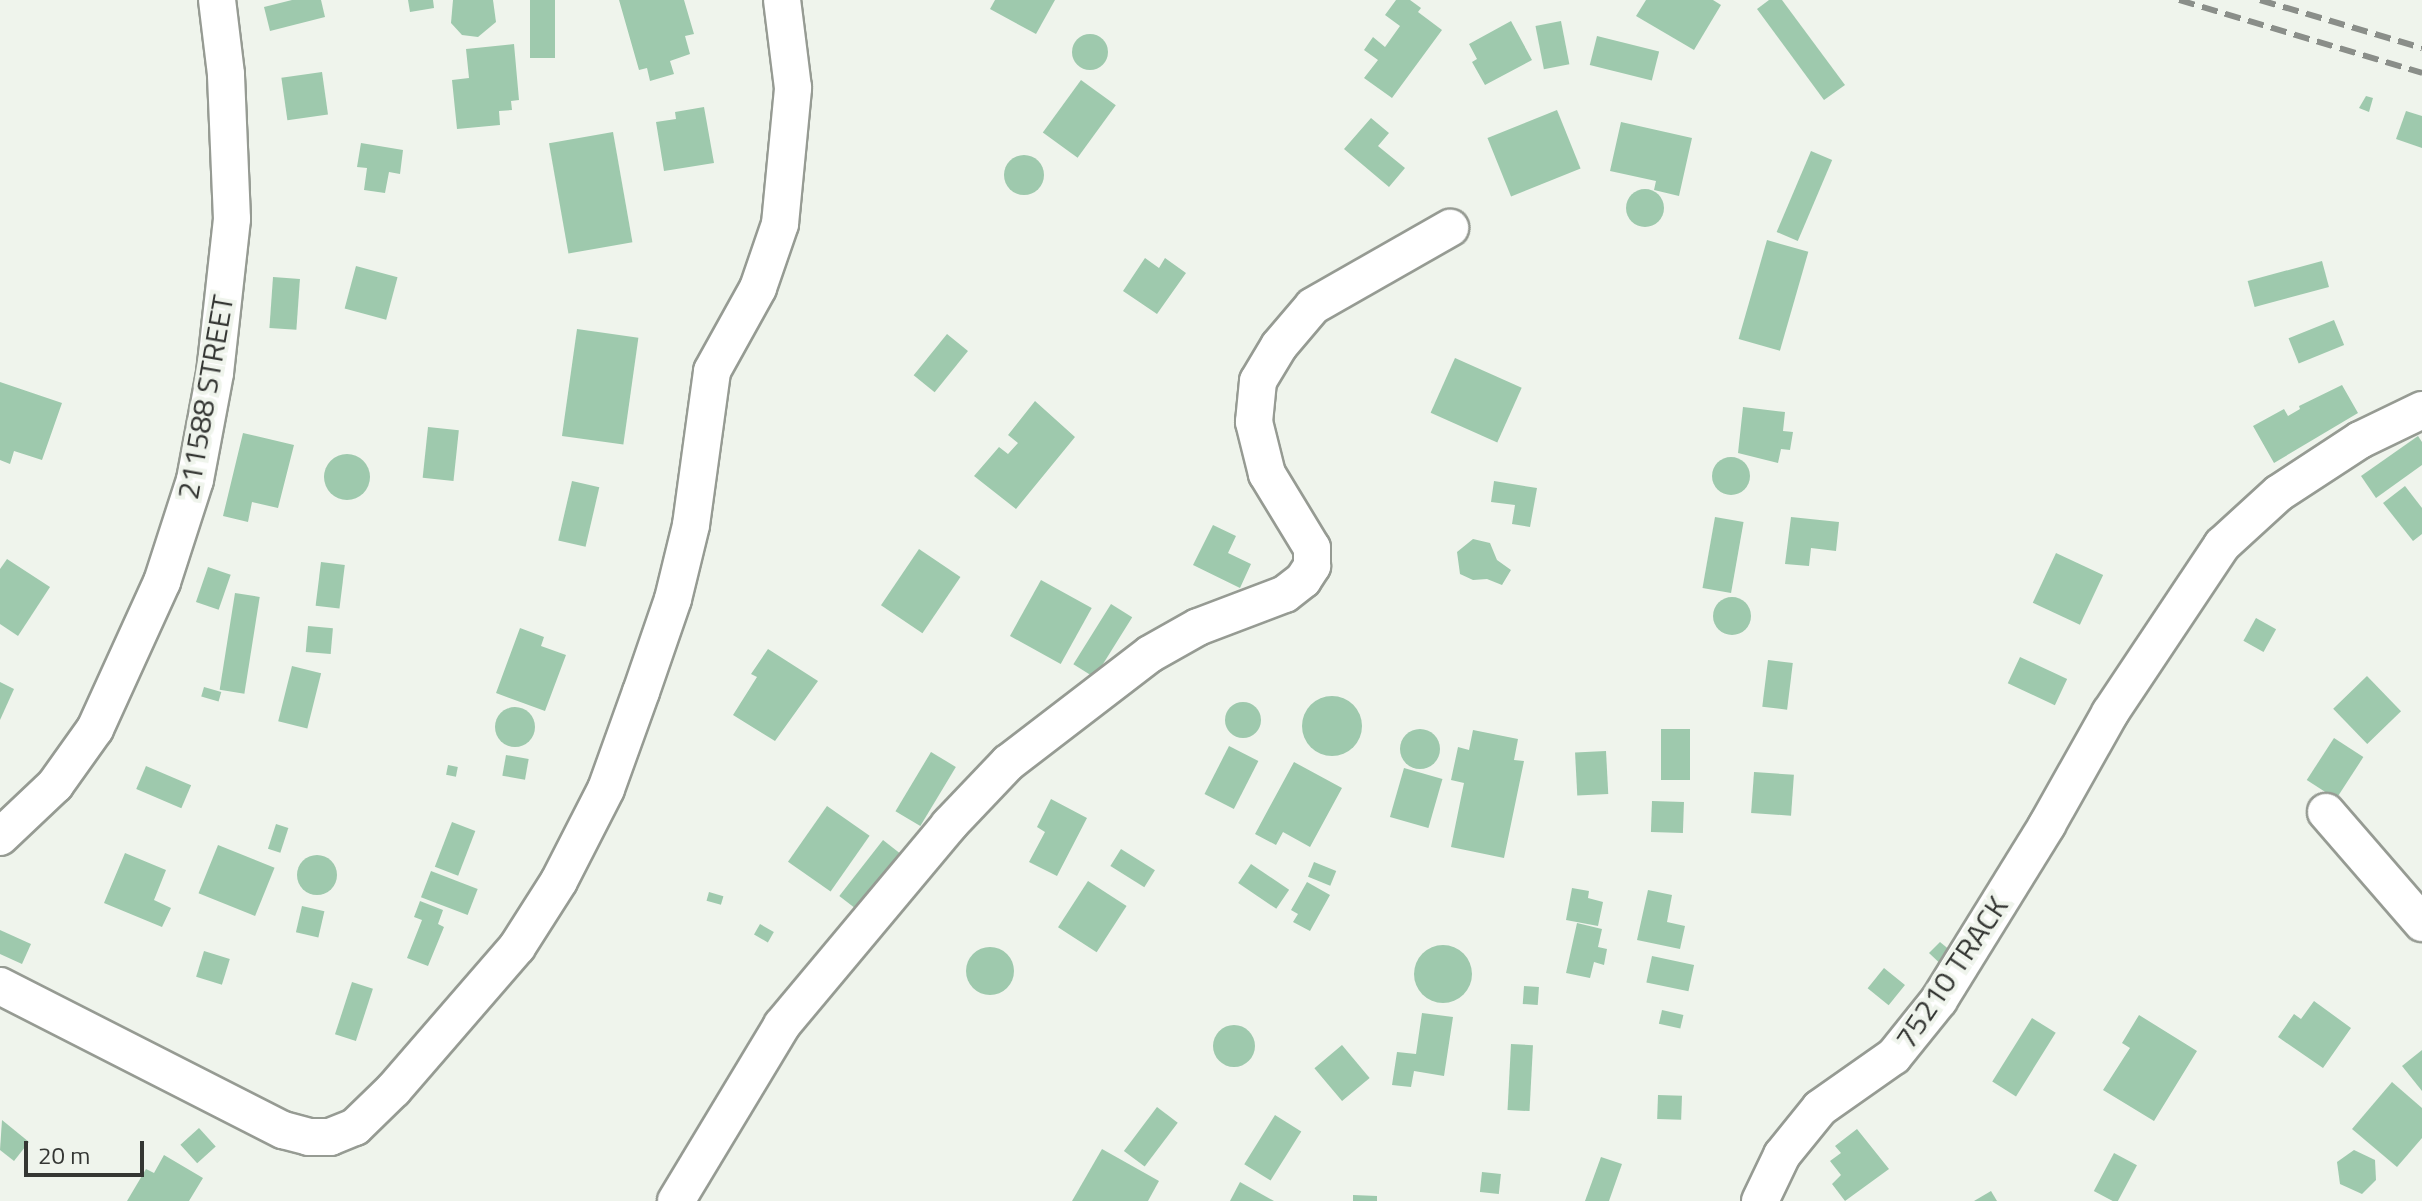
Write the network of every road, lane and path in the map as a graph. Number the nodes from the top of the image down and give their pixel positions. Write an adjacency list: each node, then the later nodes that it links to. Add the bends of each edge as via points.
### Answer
1 (217, 0): 6 (street, 211588 STREET, via 232,219 215,373 195,480 162,582 95,729 55,785)
2 (782, 0): 8 (street, via 793,88 780,224 758,288 712,371 691,525 673,599 606,789 559,881 517,947 394,1089 355,1127 330,1137 283,1130)
3 (1450, 228): 9 (street, via 1313,306 1258,381 1254,422 1267,474 1312,548 1312,566 1303,580 1285,594 1198,627 1150,654 1008,763 949,825 782,1025)
4 (2422, 410): 10 (street, 75210 TRACK, via 2360,440 2279,493 2222,545 2110,713 1939,1000 1894,1056 1820,1108 1782,1155)
5 (2326, 812): 7 (street)
6 (0, 837)
7 (2422, 923)
8 (0, 986)
9 (676, 1201)
10 (1760, 1201)

